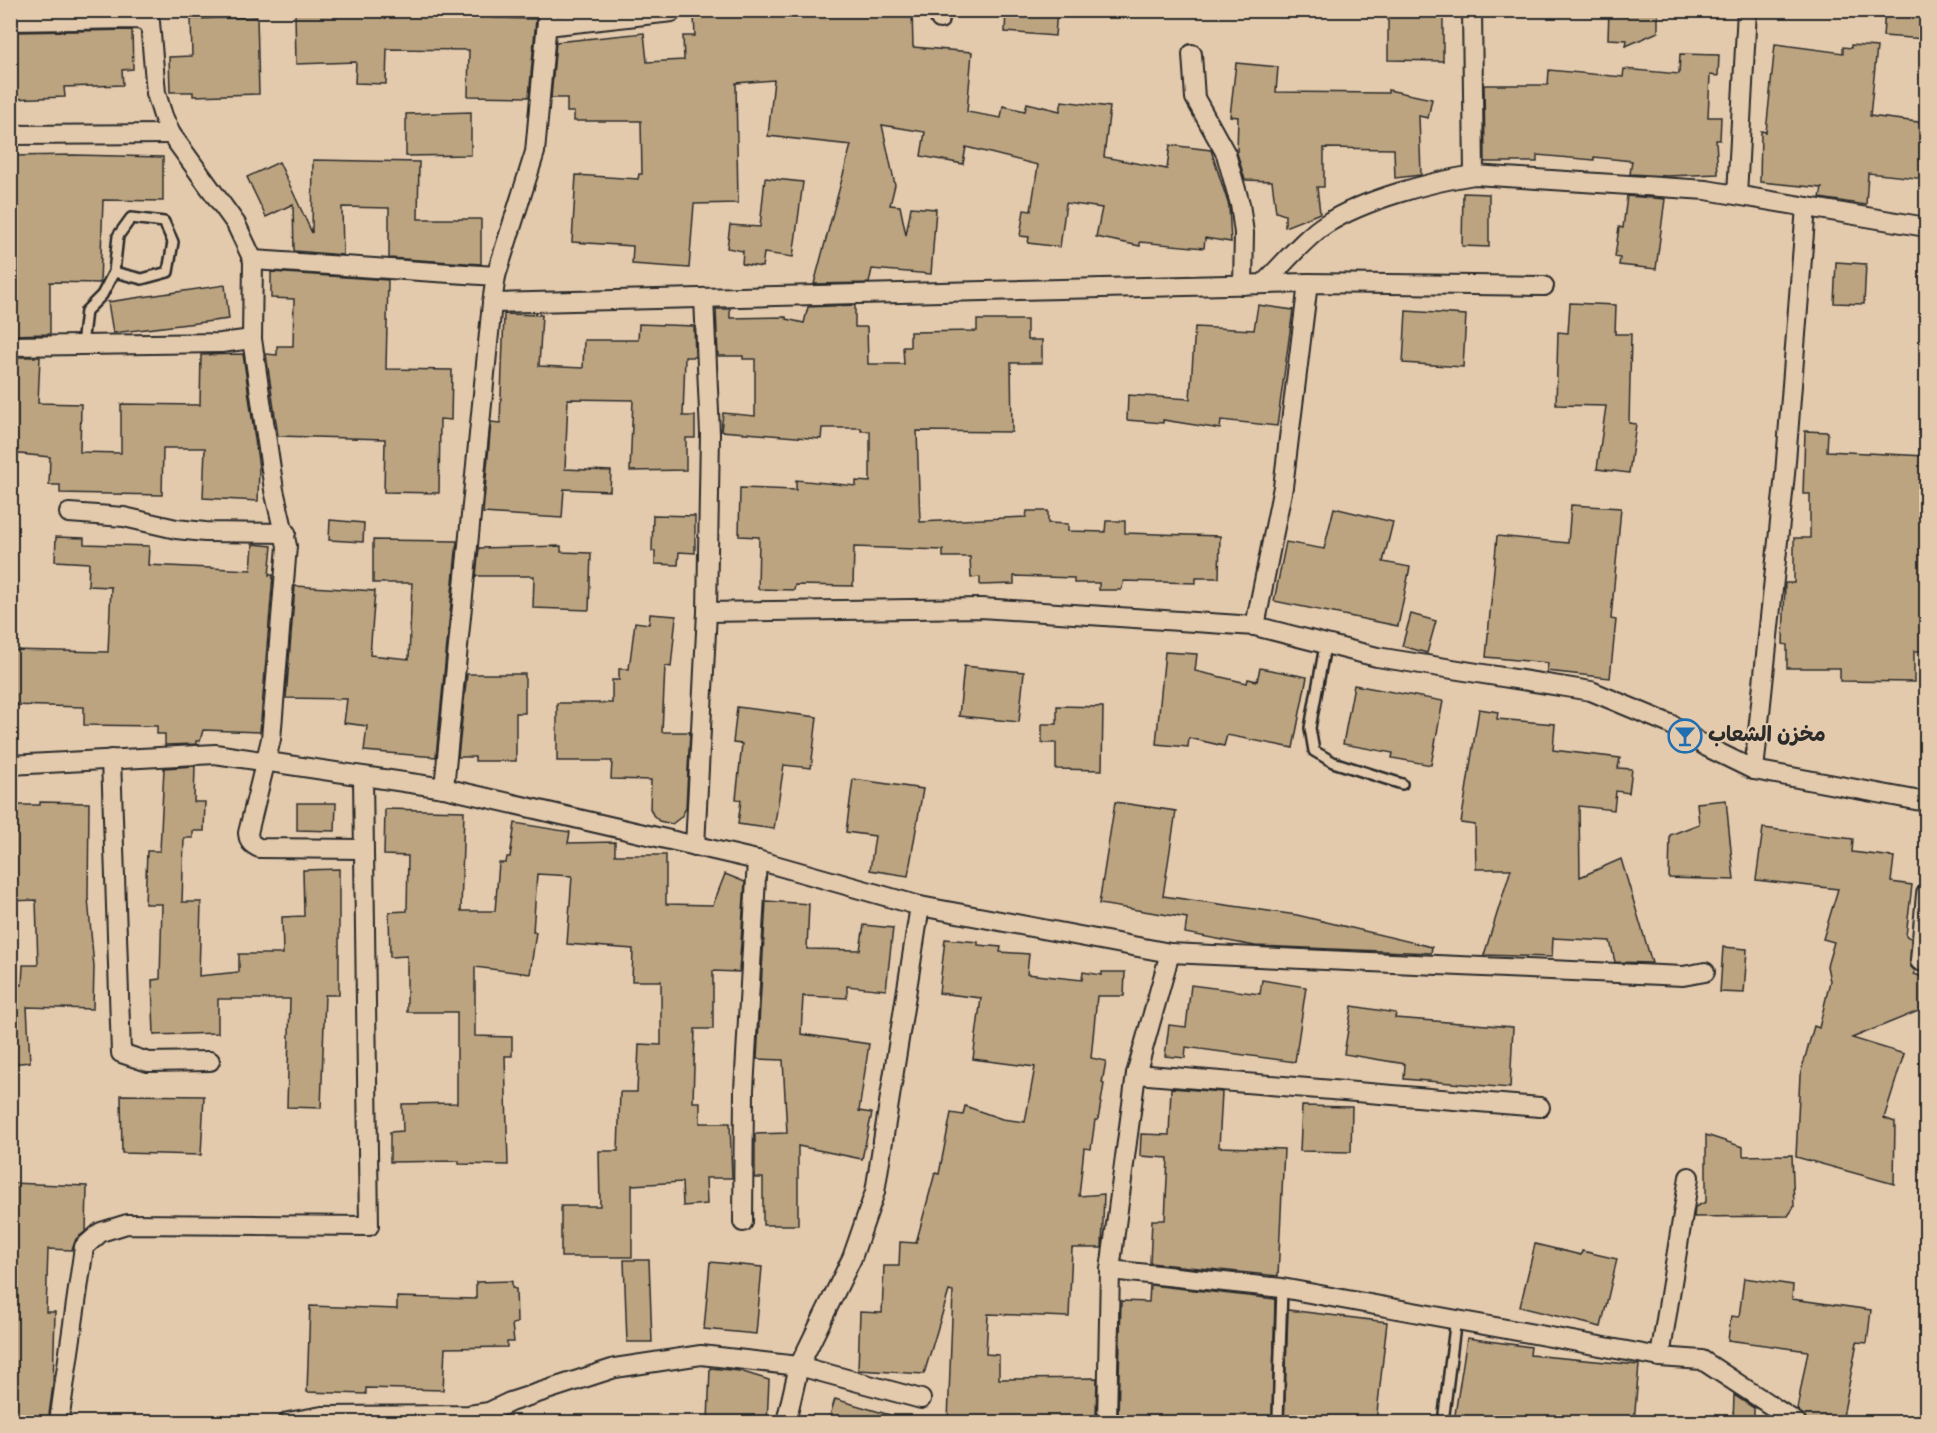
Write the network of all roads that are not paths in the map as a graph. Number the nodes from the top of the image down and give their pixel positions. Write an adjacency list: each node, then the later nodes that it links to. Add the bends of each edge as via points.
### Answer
1 (1472, 10): 9 (street)
2 (1747, 10): 10 (street)
3 (672, 12): 4 (street)
4 (548, 18): 15 (street, via 535,152)
5 (10, 21): 7 (street, via 150,22 156,93)
6 (1192, 54): 18 (street, via 1195,98 1226,153 1240,204)
7 (171, 134): 8 (street); 13 (street, via 236,224)
8 (10, 135)
9 (1474, 175): 10 (street); 16 (street, via 1448,179 1346,213 1312,234)
10 (1737, 195): 11 (street)
11 (1806, 207): 12 (street); 33 (street, via 1785,474)
12 (1926, 227)
13 (253, 260): 15 (street); 22 (street)
14 (114, 272): 14 (lane, via 118,236 131,218 164,222 173,242 168,272 142,279); 23 (lane, via 102,295 86,311)
15 (496, 276): 21 (street)
16 (1263, 284): 17 (street); 18 (street)
17 (1308, 284): 19 (street); 28 (street, via 1282,487)
18 (1243, 285): 20 (street)
19 (1544, 286)
20 (704, 298): 21 (street); 27 (street, via 710,434)
21 (492, 303): 36 (street)
22 (252, 339): 23 (street); 26 (street, via 274,490)
23 (82, 345): 24 (street)
24 (10, 346)
25 (69, 513): 26 (street, via 124,517 195,531)
26 (286, 533): 31 (street, via 271,739)
27 (706, 612): 28 (street, via 981,608); 38 (street)
28 (1255, 626): 29 (street)
29 (1325, 646): 33 (street, via 1591,691 1670,724); 35 (lane, via 1310,728 1314,751 1332,762)
30 (111, 759): 31 (street, via 215,754); 32 (street); 46 (street, via 121,1053 148,1062)
31 (264, 763): 34 (street); 39 (street, via 248,832 251,844 259,848)
32 (10, 765)
33 (1754, 770): 37 (street)
34 (363, 778): 36 (street); 39 (street)
35 (1402, 784)
36 (444, 788): 38 (street)
37 (1926, 802)
38 (695, 846): 40 (street)
39 (362, 849): 58 (street, via 369,1226 127,1224 101,1232 84,1247)
40 (758, 860): 42 (street); 50 (street, via 744,1090)
41 (1926, 894): 44 (street)
42 (920, 906): 43 (street); 55 (street, via 875,1192 852,1258)
43 (1170, 953): 45 (street, via 1683,976); 47 (street)
44 (1920, 961)
45 (1705, 972)
46 (210, 1061)
47 (1136, 1074): 48 (street); 51 (street)
48 (1540, 1107)
49 (1689, 1177): 54 (street)
50 (744, 1222)
51 (1110, 1270): 52 (street); 61 (street)
52 (1282, 1288): 53 (street); 57 (lane)
53 (1456, 1318): 54 (street); 62 (lane)
54 (1660, 1357): 63 (street, via 1702,1360)
55 (799, 1366): 56 (street); 59 (street, via 721,1356 677,1357 615,1368 489,1412 321,1416); 60 (street)
56 (921, 1399)
57 (1278, 1419)
58 (59, 1422)
59 (288, 1422)
60 (786, 1422)
61 (1107, 1422)
62 (1443, 1422)
63 (1796, 1422)

